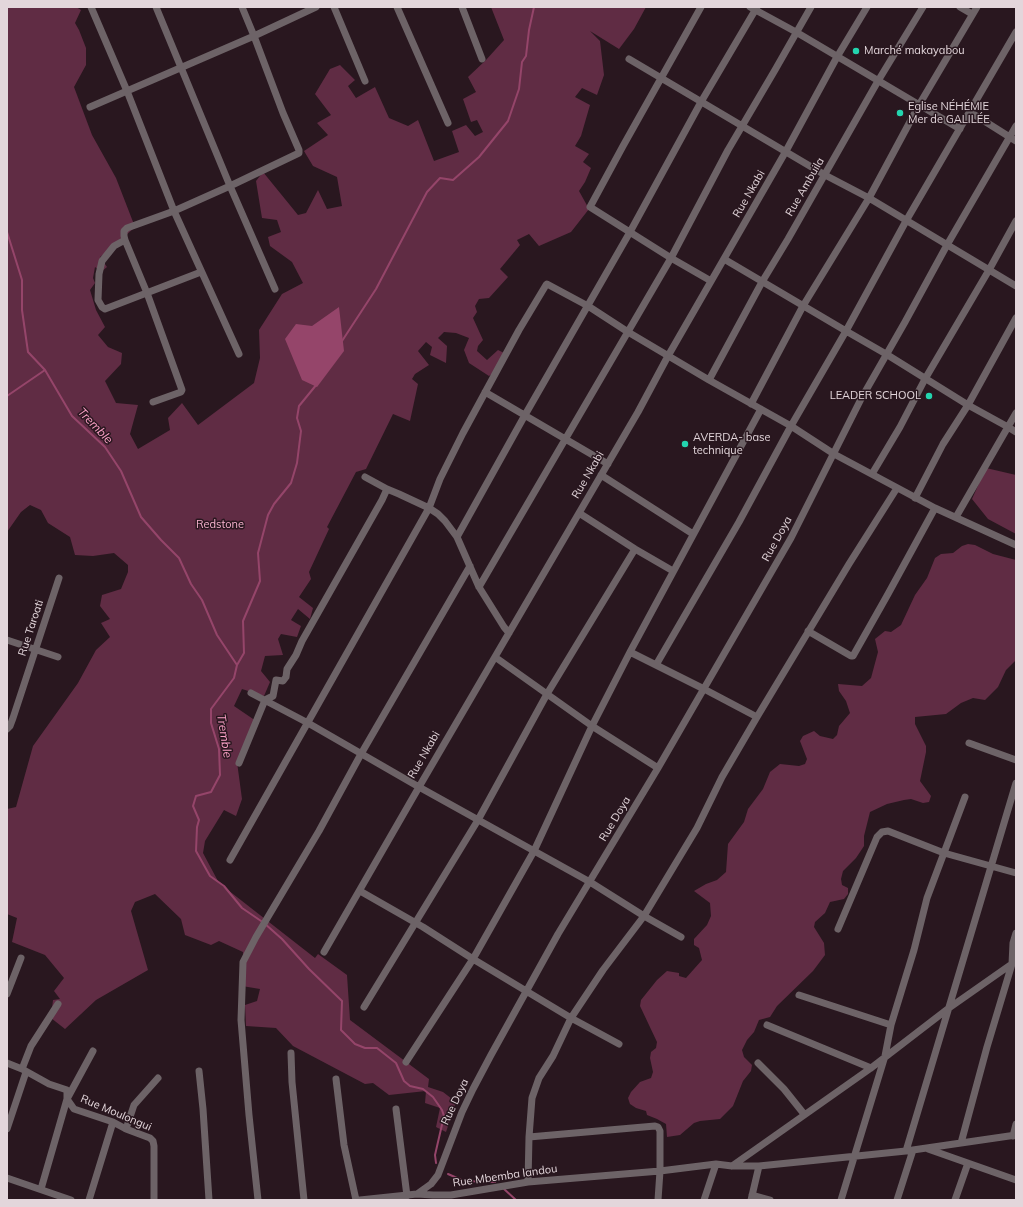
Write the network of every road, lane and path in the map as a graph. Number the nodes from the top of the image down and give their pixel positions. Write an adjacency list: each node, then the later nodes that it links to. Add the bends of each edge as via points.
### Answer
1 (91, 7): 26 (street)
2 (156, 7): 22 (street)
3 (242, 7): 18 (street)
4 (316, 7): 18 (street)
5 (334, 7): 24 (street)
6 (397, 7): 31 (street)
7 (462, 7): 21 (street)
8 (701, 7): 23 (street)
9 (811, 7): 16 (street)
10 (867, 7): 19 (street, Rue Nkabi)
11 (922, 7): 25 (street, Rue Ambuila)
12 (960, 7): 15 (street)
13 (976, 7): 15 (street)
14 (754, 8): 16 (street); 27 (street)
15 (972, 14): 28 (street)
16 (796, 32): 19 (street); 32 (street)
17 (1016, 32): 30 (street)
18 (254, 36): 22 (street); 38 (street, via 299,153)
19 (837, 57): 25 (street); 36 (street, Rue Nkabi)
20 (629, 58): 23 (street)
21 (482, 59)
22 (181, 67): 26 (street); 38 (street)
23 (662, 78): 27 (street); 43 (street, via 590,206)
24 (365, 81)
25 (878, 81): 28 (street); 37 (street, Rue Ambuila)
26 (127, 91): 29 (street); 40 (street)
27 (701, 102): 32 (street); 43 (street)
28 (919, 105): 34 (street); 39 (street)
29 (90, 107)
30 (970, 112): 34 (street); 35 (street)
31 (448, 123)
32 (743, 126): 36 (street); 46 (street, via 710,182)
33 (1016, 126): 35 (street, Rue Doya)
34 (960, 128): 41 (street)
35 (1013, 139): 45 (street, Rue Doya)
36 (786, 151): 37 (street); 47 (street, Rue Nkabi)
37 (825, 175): 39 (street); 51 (street, Rue Ambuila)
38 (230, 186): 40 (street); 53 (street)
39 (870, 198): 41 (street); 56 (street)
40 (174, 211): 44 (street, via 127,228 124,232); 49 (street)
41 (906, 220): 45 (street); 59 (street)
42 (1016, 221): 48 (street)
43 (630, 232): 46 (street); 55 (street)
44 (125, 240): 54 (street); 54 (street, via 114,246 102,261 98,300 106,309)
45 (947, 245): 48 (street); 61 (street, Rue Doya)
46 (671, 258): 50 (street); 58 (street)
47 (724, 259): 50 (street, Rue Nkabi); 51 (street)
48 (989, 270): 52 (street); 63 (street)
49 (202, 272): 54 (street); 60 (street)
50 (711, 281): 62 (street, Rue Nkabi)
51 (762, 282): 56 (street); 64 (street, Rue Ambuila)
52 (1016, 286)
53 (275, 289)
54 (147, 293): 66 (street, via 182,390)
55 (588, 306): 58 (street); 65 (street, via 549,284 546,285); 71 (street)
56 (803, 306): 59 (street); 67 (street)
57 (1016, 318): 68 (street)
58 (628, 332): 62 (street); 75 (street)
59 (846, 332): 61 (street); 72 (street)
60 (239, 354)
61 (886, 354): 63 (street); 76 (street, Rue Doya)
62 (668, 356): 64 (street); 77 (street, Rue Nkabi)
63 (925, 379): 68 (street); 78 (street)
64 (709, 380): 67 (street)
65 (485, 392): 71 (street); 84 (street, via 440,479)
66 (153, 402)
67 (751, 404): 69 (street)
68 (968, 405): 73 (street); 83 (street, via 943,444)
69 (760, 409): 72 (street); 88 (street)
70 (1016, 413): 73 (street)
71 (525, 415): 75 (street); 89 (street)
72 (791, 426): 76 (street); 103 (street)
73 (1008, 427): 74 (street); 87 (street)
74 (1016, 432)
75 (566, 439): 77 (street); 95 (street)
76 (834, 454): 78 (street); 104 (street, Rue Doya, via 791,538)
77 (608, 464): 79 (street, Rue Nkabi)
78 (872, 474): 81 (street)
79 (601, 475): 86 (street, Rue Nkabi); 88 (street)
80 (365, 477): 82 (street)
81 (898, 488): 83 (street); 96 (street)
82 (387, 489): 84 (street); 107 (street, via 302,641 287,669 286,677 283,682 276,680 273,696)
83 (915, 498): 85 (street)
84 (429, 508): 89 (street, via 442,518); 109 (street)
85 (934, 508): 87 (street); 96 (street, via 853,656)
86 (578, 513): 91 (street); 97 (street, Rue Nkabi)
87 (956, 517): 90 (street)
88 (693, 534): 93 (street)
89 (457, 537): 92 (street)
90 (1016, 545)
91 (635, 550): 93 (street); 106 (street)
92 (470, 566): 95 (street); 113 (street)
93 (673, 571): 100 (street)
94 (59, 578): 99 (street, Rue Taroati)
95 (479, 587): 97 (street)
96 (808, 631): 108 (street)
97 (509, 633): 101 (street, Rue Nkabi)
98 (7, 640): 99 (street)
99 (36, 650): 102 (street); 111 (street, Rue Taroati)
100 (630, 652): 103 (street); 110 (street)
101 (495, 656): 106 (street); 118 (street, Rue Nkabi)
102 (58, 657)
103 (656, 665): 104 (street)
104 (704, 689): 108 (street); 116 (street, Rue Doya)
105 (251, 693): 107 (street)
106 (547, 694): 110 (street); 120 (street)
107 (266, 700): 109 (street); 115 (street)
108 (757, 717): 128 (street, via 722,777 697,828)
109 (308, 723): 113 (street); 123 (street)
110 (592, 726): 116 (street); 121 (street)
111 (7, 729)
112 (969, 743): 114 (street)
113 (361, 754): 118 (street); 189 (street, via 243,962 241,1020)
114 (1016, 760)
115 (240, 763)
116 (658, 768): 126 (street, Rue Doya)
117 (1016, 783): 124 (street)
118 (419, 787): 120 (street); 127 (street, Rue Nkabi)
119 (965, 797): 122 (street)
120 (478, 820): 121 (street); 129 (street)
121 (534, 851): 126 (street); 135 (street)
122 (944, 853): 124 (street); 130 (street, via 888,831 882,832 877,837); 145 (street, via 927,898)
123 (230, 860)
124 (991, 866): 125 (street); 142 (street)
125 (1016, 873)
126 (590, 882): 128 (street); 137 (street, Rue Doya)
127 (360, 891): 129 (street); 133 (street, Rue Nkabi)
128 (644, 916): 132 (street); 143 (street)
129 (416, 923): 135 (street); 141 (street)
130 (838, 930)
131 (1016, 933): 136 (street, via 1013,943)
132 (681, 937)
133 (324, 952)
134 (21, 958): 138 (street)
135 (473, 959): 137 (street); 150 (street)
136 (1014, 963): 142 (street); 167 (street, via 987,1047)
137 (526, 991): 143 (street); 180 (street, Rue Doya, via 473,1089 438,1175)
138 (7, 994)
139 (799, 995): 145 (street)
140 (58, 1004): 154 (street, via 31,1046)
141 (364, 1007)
142 (950, 1008): 149 (street); 169 (street)
143 (571, 1018): 146 (street); 166 (street, via 533,1093)
144 (767, 1025): 153 (street)
145 (891, 1025): 149 (street)
146 (619, 1044)
147 (93, 1052): 158 (street)
148 (291, 1053): 190 (street)
149 (885, 1056): 153 (street); 170 (street)
150 (406, 1062)
151 (7, 1063): 154 (street, Rue Moulongui)
152 (758, 1064): 160 (street, via 784,1089)
153 (871, 1068): 160 (street)
154 (24, 1070): 158 (street, Rue Moulongui, via 49,1084 67,1090); 163 (street)
155 (199, 1071): 188 (street)
156 (158, 1078): 164 (street, via 134,1105)
157 (336, 1079): 191 (street, via 344,1145)
158 (67, 1099): 161 (street, Rue Moulongui, via 74,1109); 179 (street)
159 (396, 1109): 181 (street)
160 (804, 1114): 173 (street)
161 (113, 1122): 164 (street, Rue Moulongui); 186 (street)
162 (1016, 1124): 165 (street)
163 (7, 1129)
164 (126, 1129): 187 (street, Rue Moulongui, via 153,1141)
165 (1014, 1136): 167 (street, Rue Mbemba landou)
166 (529, 1137): 175 (street, via 656,1126 660,1131); 178 (street)
167 (961, 1143): 168 (street, Rue Mbemba landou)
168 (925, 1148): 169 (street, Rue Mbemba landou); 171 (street)
169 (909, 1150): 170 (street, Rue Mbemba landou); 197 (street)
170 (855, 1156): 174 (street, Rue Mbemba landou); 196 (street)
171 (968, 1163): 177 (street); 198 (street)
172 (716, 1164): 173 (street, Rue Mbemba landou); 175 (street, Rue Mbemba landou); 194 (street)
173 (732, 1166): 174 (street, Rue Mbemba landou)
174 (759, 1166): 184 (street)
175 (656, 1171): 178 (street, Rue Mbemba landou); 193 (street)
176 (7, 1179): 179 (street)
177 (1016, 1180)
178 (528, 1182): 183 (street, Rue Mbemba landou)
179 (41, 1189): 182 (street)
180 (417, 1194): 181 (street, Rue Mbemba landou); 183 (street, Rue Mbemba landou)
181 (407, 1196): 192 (street, Rue Mbemba landou)
182 (58, 1198): 185 (street)
183 (432, 1198)
184 (751, 1198): 195 (street)
185 (71, 1200)
186 (89, 1200)
187 (154, 1200)
188 (209, 1200)
189 (258, 1200)
190 (304, 1200)
191 (356, 1200)
192 (360, 1200)
193 (658, 1200)
194 (704, 1200)
195 (770, 1200)
196 (841, 1200)
197 (897, 1200)
198 (955, 1200)

